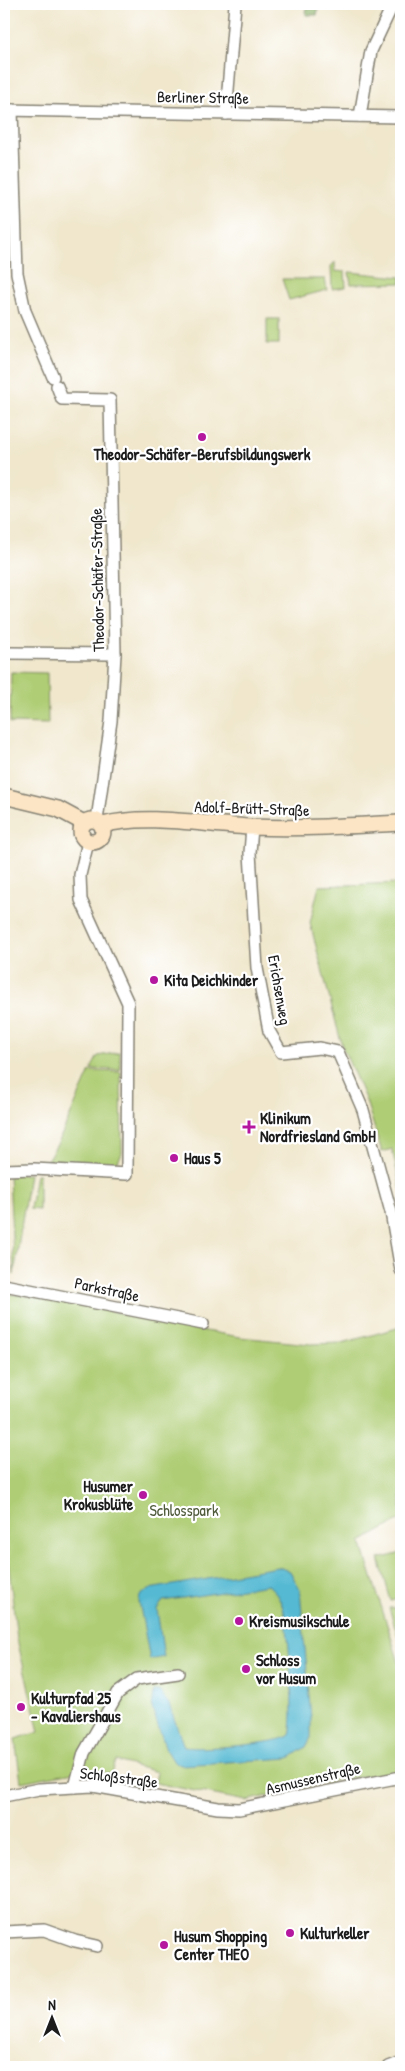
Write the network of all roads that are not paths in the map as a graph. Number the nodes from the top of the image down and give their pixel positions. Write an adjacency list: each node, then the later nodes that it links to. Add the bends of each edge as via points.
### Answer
1 (235, 4): 4 (street)
2 (392, 4): 5 (street, via 371,51)
3 (8, 110): 4 (street, Berliner Straße); 7 (street)
4 (226, 114): 5 (street, Berliner Straße)
5 (360, 116): 6 (street, Berliner Straße)
6 (401, 116)
7 (10, 232): 9 (street, Theodor-Schäfer-Straße, via 25,311 62,399 110,400)
8 (6, 653): 9 (street)
9 (115, 654): 11 (street, Theodor-Schäfer-Straße, via 111,721)
10 (4, 796): 11 (main road, via 58,809)
11 (94, 823): 13 (main road, Adolf-Brütt-Straße, via 149,821); 14 (main road, via 103,836 99,841)
12 (401, 823): 13 (main road, Adolf-Brütt-Straße)
13 (252, 827): 16 (street, Erichsenweg, via 250,853 254,925 269,1031 281,1052 320,1048 338,1052 363,1110 390,1212)
14 (88, 842): 15 (street, via 80,875 80,900 128,1003 126,1174)
15 (4, 1170)
16 (401, 1270)
17 (4, 1285): 18 (street, Parkstraße)
18 (203, 1324)
19 (178, 1672): 21 (street, via 137,1679 118,1693 84,1753)
20 (401, 1777): 23 (street, Asmussenstraße, via 257,1807)
21 (75, 1787): 22 (street, Schloßstraße, via 39,1789); 23 (street, Schloßstraße, via 93,1786)
22 (4, 1796)
23 (231, 1809)
24 (4, 1932): 25 (street, via 44,1930)
25 (97, 1946)

